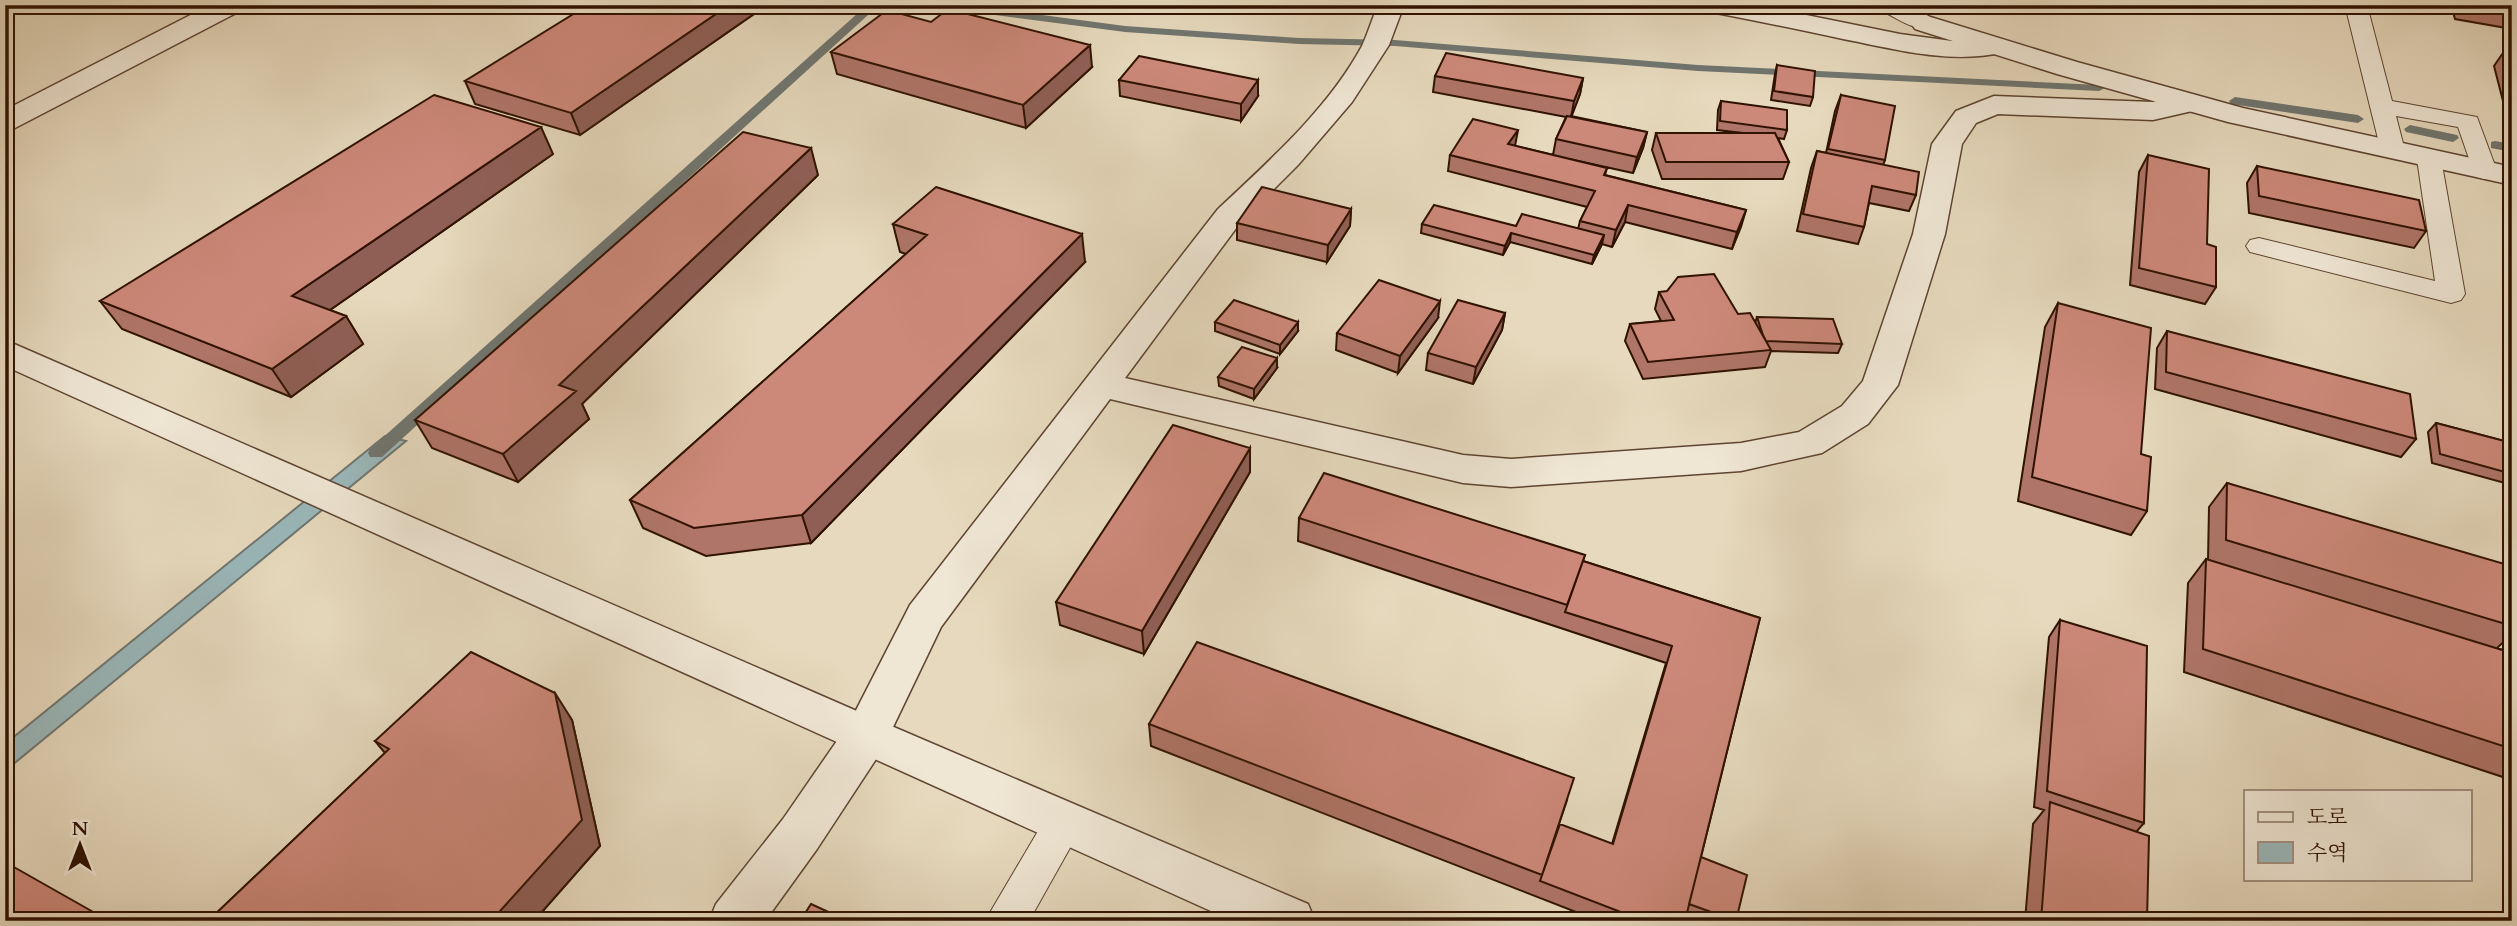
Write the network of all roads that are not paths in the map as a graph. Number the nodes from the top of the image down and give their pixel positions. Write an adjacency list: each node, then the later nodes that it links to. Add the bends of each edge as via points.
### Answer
1 (231, 5): 10 (street)
2 (1391, 5): 16 (street, via 1376,41 1345,92 1275,173 1229,216)
3 (1716, 5): 7 (street, via 1900,42 1952,49)
4 (1888, 5): 6 (lane)
5 (2356, 5): 9 (lane)
6 (1924, 23): 7 (street)
7 (1994, 46): 8 (street)
8 (2190, 103): 11 (street); 16 (street, via 2153,111 1994,105 1966,117 1947,144 1929,234 1880,385 1855,415 1809,443 1741,457 1511,473 1463,469)
9 (2381, 106): 11 (lane); 13 (lane, via 2468,122)
10 (5, 122)
11 (2393, 151): 12 (street)
12 (2429, 159): 13 (street); 14 (lane, via 2451,294)
13 (2498, 173)
14 (2259, 246)
15 (5, 352): 17 (street)
16 (1101, 385): 17 (street, via 925,617)
17 (866, 736): 18 (street); 19 (street)
18 (1065, 821): 20 (lane); 21 (street)
19 (734, 921)
20 (1006, 921)
21 (1290, 921)

